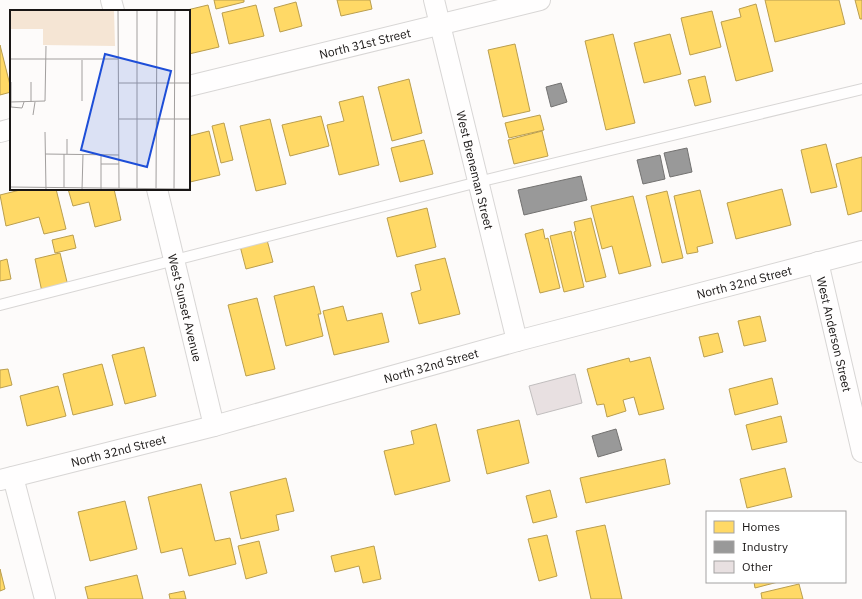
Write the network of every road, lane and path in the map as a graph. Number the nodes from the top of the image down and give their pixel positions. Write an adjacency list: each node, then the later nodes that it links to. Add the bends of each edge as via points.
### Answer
1 (111, 0): 4 (street)
2 (434, 0): 5 (street, West Breneman Street)
3 (540, 0): 5 (street, North 31st Street)
4 (114, 10)
5 (440, 24): 6 (street, North 31st Street); 10 (street, West Breneman Street)
6 (190, 86)
7 (862, 89): 10 (lane)
8 (10, 129): 9 (street)
9 (0, 132)
10 (478, 182): 13 (lane); 16 (street, West Breneman Street)
11 (157, 190): 13 (street, West Sunset Avenue)
12 (862, 251): 14 (street, North 32nd Street)
13 (174, 260): 15 (lane); 18 (street, West Sunset Avenue)
14 (818, 262): 16 (street, North 32nd Street); 17 (street, West Anderson Street)
15 (0, 305)
16 (517, 341): 18 (street, North 32nd Street)
17 (858, 419): 19 (street, West Anderson Street)
18 (214, 426): 20 (street, North 32nd Street)
19 (862, 452)
20 (7, 479): 21 (street)
21 (45, 599)

